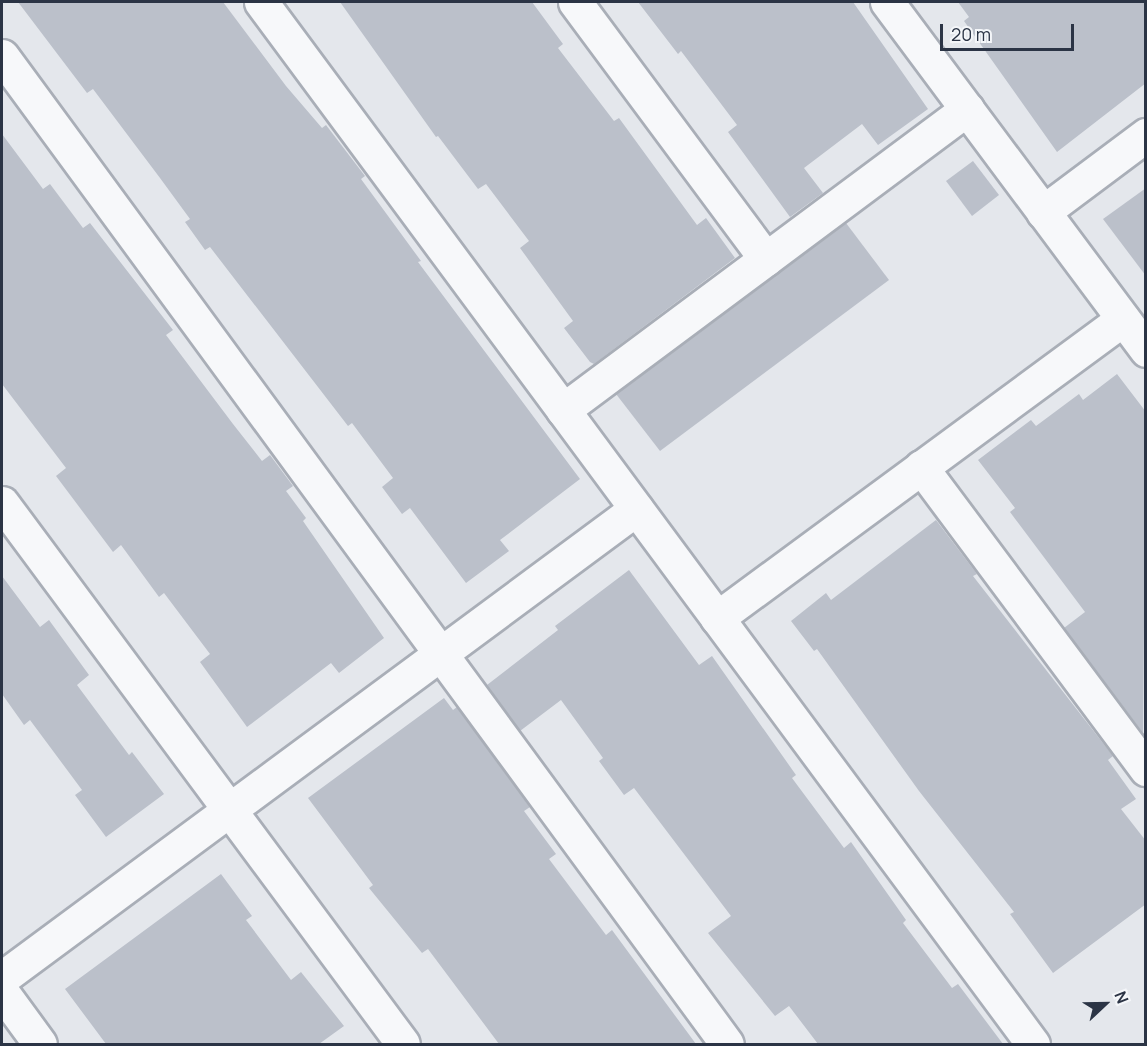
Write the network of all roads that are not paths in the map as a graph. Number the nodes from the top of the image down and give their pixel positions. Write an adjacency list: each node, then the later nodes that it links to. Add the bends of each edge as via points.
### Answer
1 (261, 2): 11 (street)
2 (575, 2): 8 (street)
3 (887, 2): 5 (street)
4 (2, 56): 16 (street)
5 (967, 109): 7 (street); 8 (street)
6 (1146, 135): 7 (street)
7 (1043, 212): 9 (street)
8 (766, 259): 11 (street)
9 (1123, 319): 10 (street); 12 (street)
10 (1146, 350)
11 (563, 410): 14 (street)
12 (921, 467): 15 (street); 17 (street)
13 (2, 503): 18 (street)
14 (636, 509): 15 (street); 16 (street)
15 (717, 618): 24 (street)
16 (440, 653): 18 (street); 23 (street)
17 (1146, 769)
18 (228, 810): 19 (street); 22 (street)
19 (2, 978)
20 (2, 992): 21 (street)
21 (40, 1044)
22 (403, 1044)
23 (727, 1044)
24 (1033, 1044)

